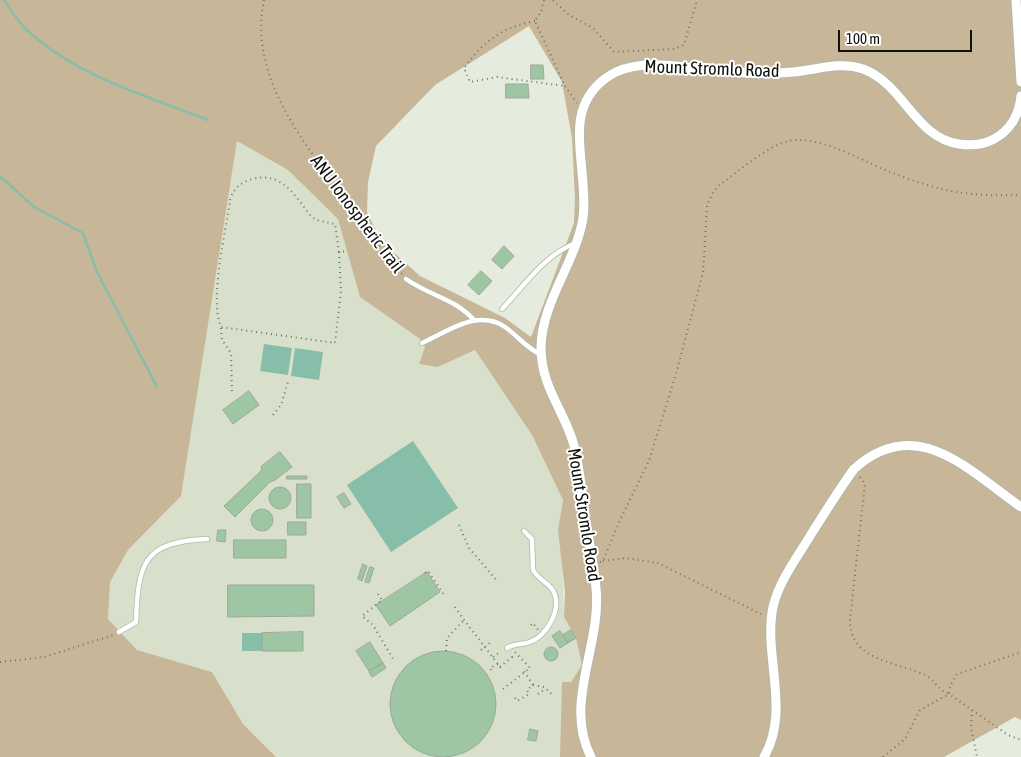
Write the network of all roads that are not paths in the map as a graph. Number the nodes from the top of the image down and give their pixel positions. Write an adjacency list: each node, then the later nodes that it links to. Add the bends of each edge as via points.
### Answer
1 (1016, 0): 2 (street)
2 (1021, 82)
3 (1021, 96): 4 (street, Mount Stromlo Road, via 1017,116 1006,132 988,142 970,146 935,136 880,79 860,68 843,66 761,73 655,65 632,67 602,81 582,111 585,205)
4 (577, 242): 6 (lane, via 561,248); 9 (street, Mount Stromlo Road, via 544,326)
5 (406, 279): 7 (lane, ANU Ionospheric Trail, via 423,290 462,306)
6 (502, 309)
7 (474, 320): 8 (lane); 9 (lane, via 499,323 527,348)
8 (422, 343)
9 (542, 354): 15 (street, Mount Stromlo Road, via 545,380 572,438 578,461 593,563 596,627 580,710 584,743)
10 (1021, 507): 16 (street, via 950,457 924,446 905,444 881,450 854,469 787,573 774,606 776,708 773,732)
11 (524, 531): 14 (lane, via 532,539 533,570 552,589 556,607 551,621 536,639)
12 (207, 539): 13 (lane, via 177,541 158,549 146,563 140,577 136,622)
13 (120, 632)
14 (507, 648)
15 (590, 757)
16 (764, 757)

